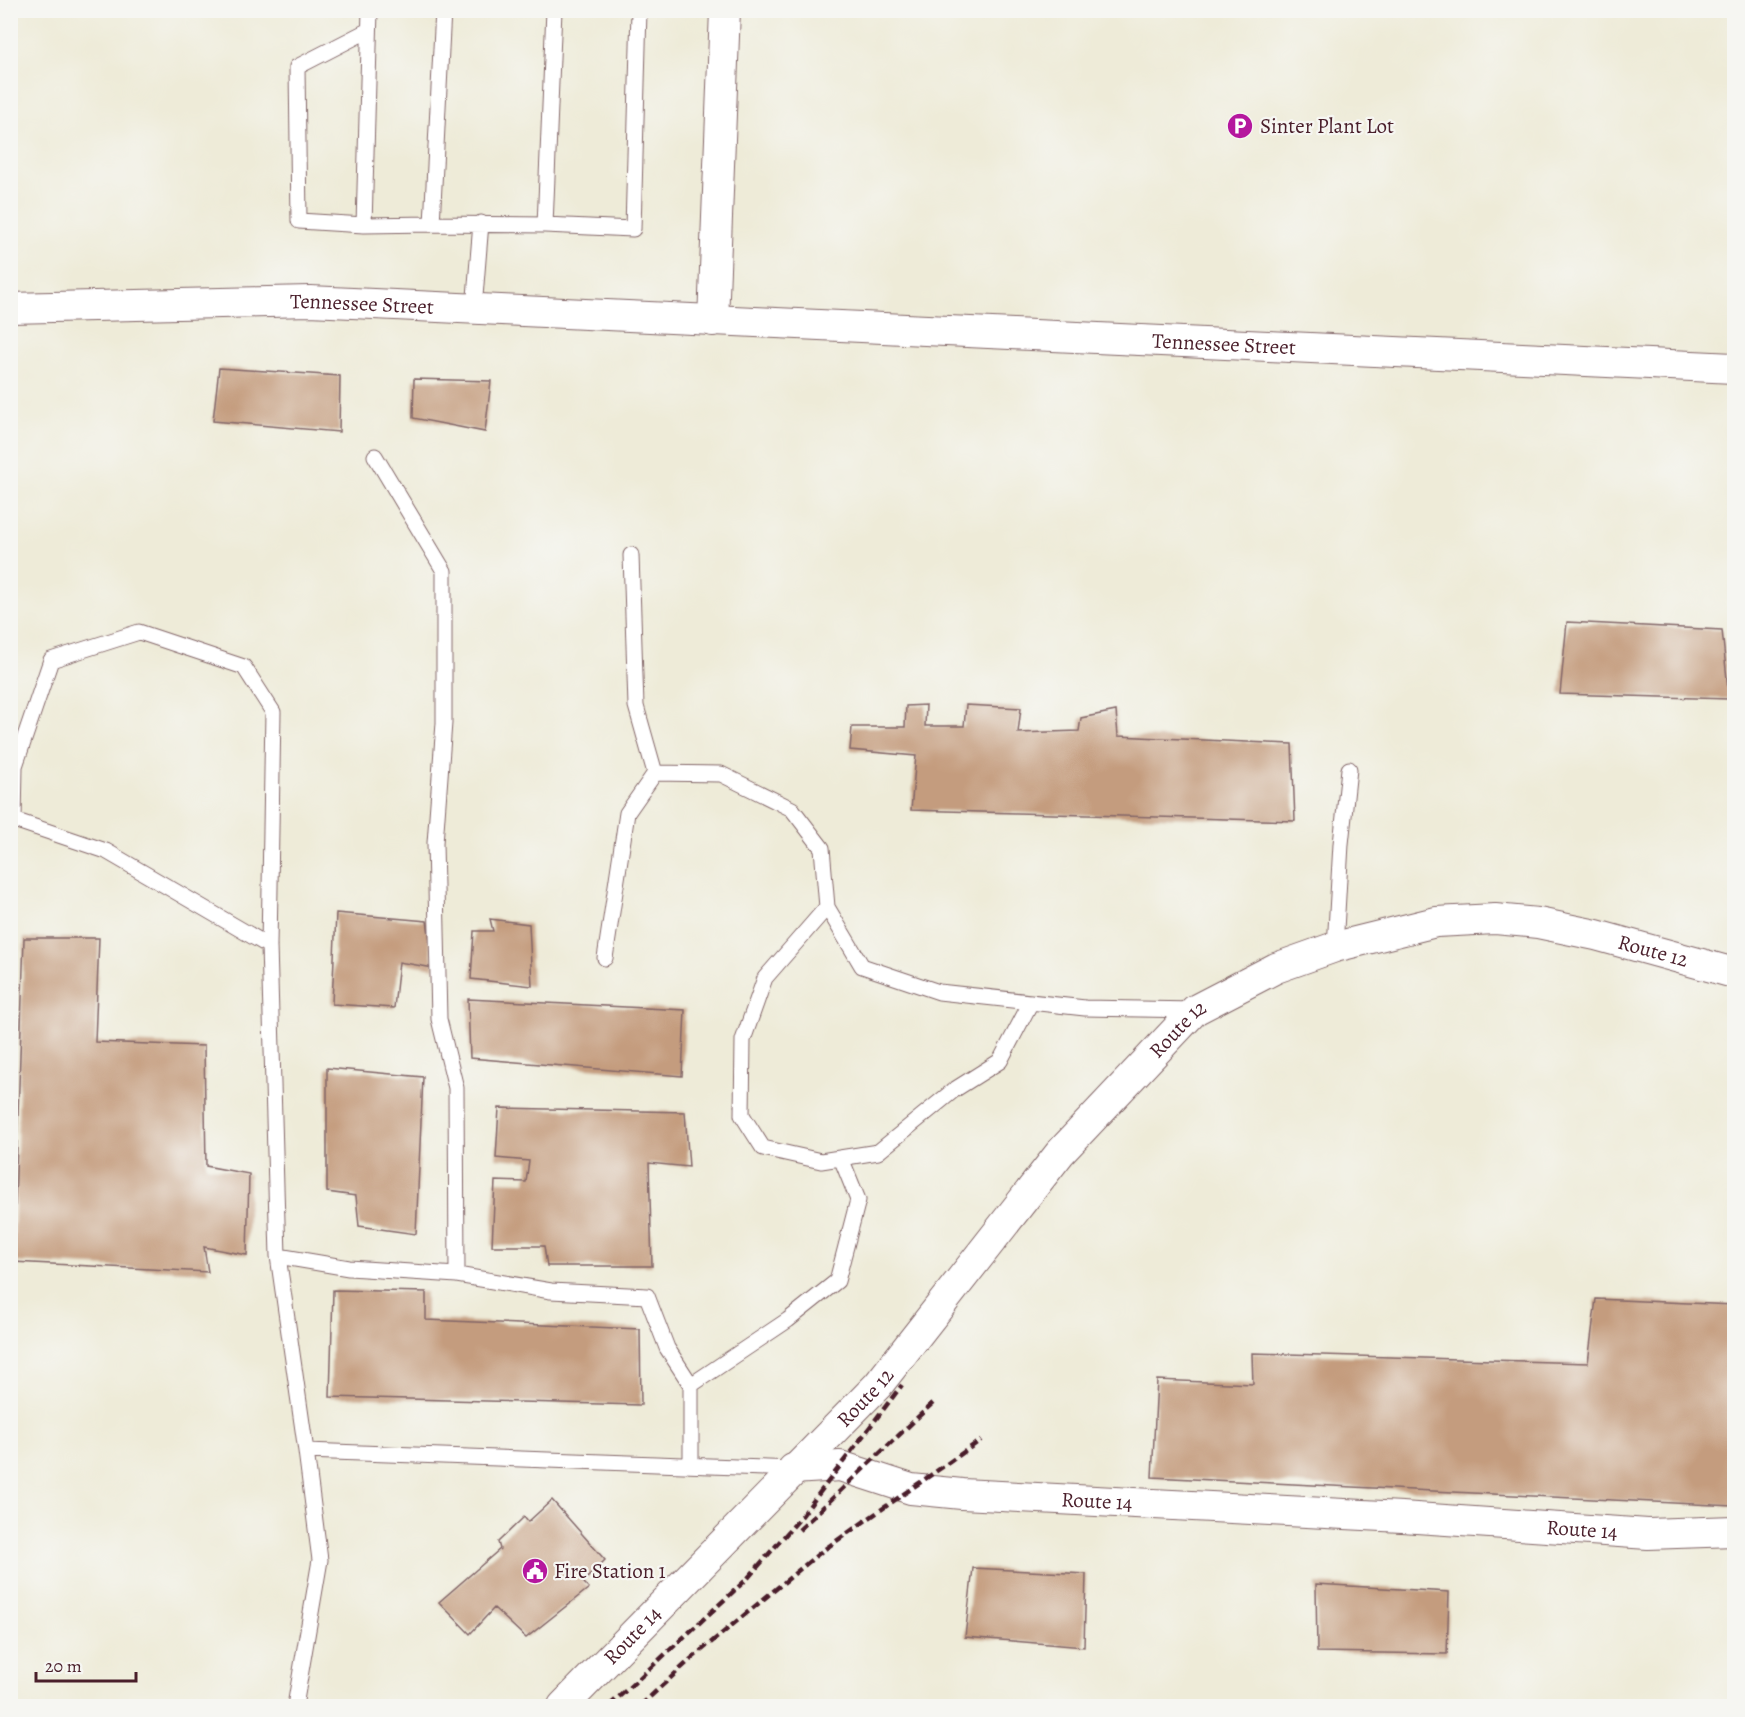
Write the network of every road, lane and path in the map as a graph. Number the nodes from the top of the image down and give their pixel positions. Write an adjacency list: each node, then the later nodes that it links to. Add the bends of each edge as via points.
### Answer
1 (370, 10): 6 (lane)
2 (443, 10): 8 (lane)
3 (554, 10): 10 (lane)
4 (639, 10): 10 (lane, via 633,229)
5 (725, 10): 13 (street)
6 (369, 30): 9 (lane); 9 (lane, via 297,67 298,221)
7 (481, 223): 8 (lane); 10 (lane); 12 (lane)
8 (432, 224): 9 (lane)
9 (364, 225)
10 (545, 225)
11 (10, 308): 12 (street, Tennessee Street, via 310,301)
12 (474, 309): 13 (street, Tennessee Street)
13 (713, 321): 14 (street, Tennessee Street)
14 (1734, 368)
15 (375, 456): 28 (lane, via 444,571 444,723 435,843 439,1019 456,1088)
16 (632, 555): 18 (lane, via 636,706)
17 (1349, 769): 21 (lane)
18 (655, 773): 19 (lane, via 721,774 792,809 822,848); 22 (lane, via 627,813)
19 (827, 908): 24 (lane, via 862,966 939,992); 26 (lane, via 765,978 743,1040 742,1115 763,1148 821,1161)
20 (269, 946): 20 (lane, via 273,712 244,667 140,632 51,660 15,766 15,820 106,851); 27 (lane)
21 (1335, 947): 23 (street, Route 12, via 1436,922 1495,919 1596,935); 25 (street, Route 12, via 1276,968)
22 (605, 958)
23 (1734, 973)
24 (1031, 1002): 25 (lane, via 1085,1008); 26 (lane, via 1000,1061 954,1090 878,1152)
25 (1195, 1010): 32 (street, Route 12, via 1060,1153 878,1385)
26 (841, 1158): 29 (lane, via 858,1200 837,1281 788,1320)
27 (278, 1256): 28 (lane, via 349,1268); 30 (lane)
28 (457, 1275): 29 (lane, via 551,1291 647,1296 667,1348)
29 (691, 1385): 31 (lane)
30 (306, 1451): 31 (lane); 34 (lane, via 320,1560)
31 (691, 1466): 32 (lane)
32 (793, 1469): 33 (street, Route 14, via 840,1466 911,1489 962,1494 1648,1534); 35 (street, Route 14)
33 (1734, 1531)
34 (295, 1707)
35 (563, 1707)

